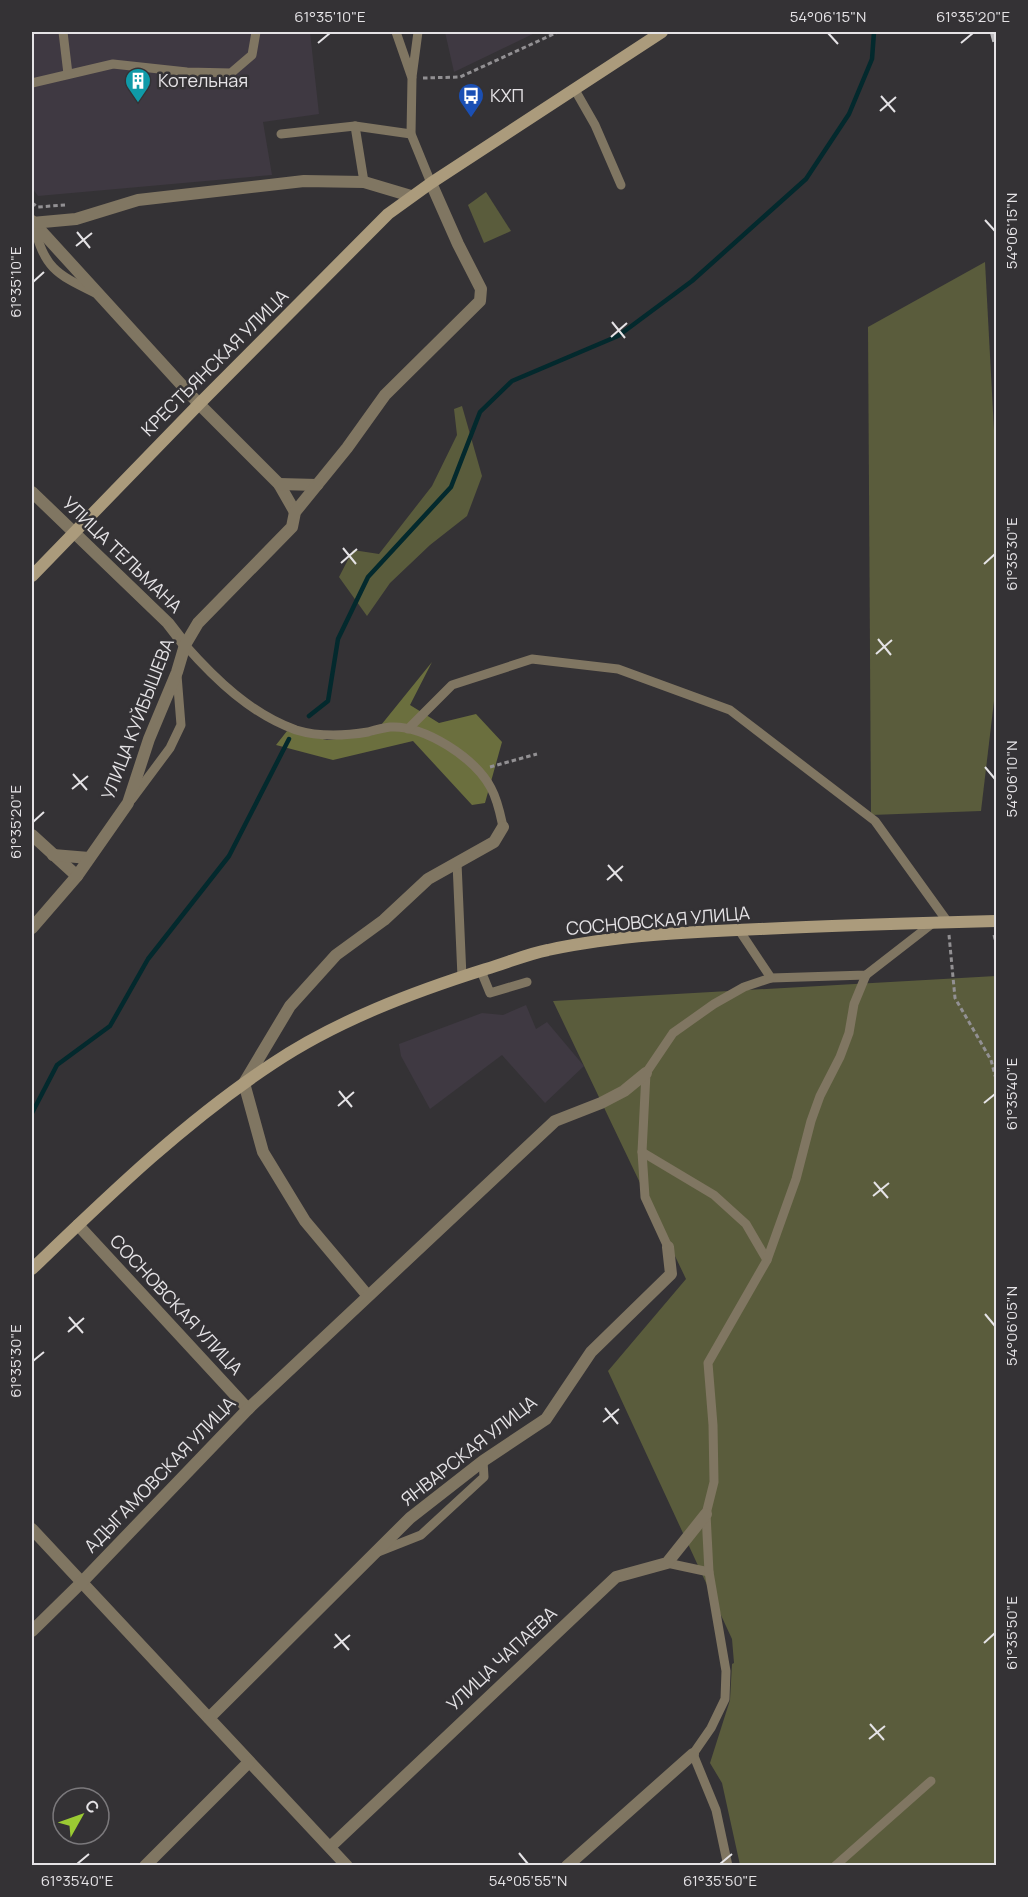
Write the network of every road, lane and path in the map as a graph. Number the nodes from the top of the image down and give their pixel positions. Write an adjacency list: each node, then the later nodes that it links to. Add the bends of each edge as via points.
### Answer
1 (63, 32): 7 (lane)
2 (256, 32): 7 (lane, via 252,55 231,73 113,64)
3 (396, 32): 8 (lane)
4 (418, 32): 8 (lane)
5 (558, 32): 8 (path, via 460,77)
6 (662, 32): 10 (main road, КРЕСТЬЯНСКАЯ УЛИЦА)
7 (68, 74): 9 (lane)
8 (412, 78): 13 (lane)
9 (32, 83)
10 (575, 90): 15 (main road, КРЕСТЬЯНСКАЯ УЛИЦА); 16 (lane)
11 (355, 126): 12 (lane); 13 (lane); 14 (lane)
12 (281, 134)
13 (411, 134): 15 (lane)
14 (364, 182): 17 (street); 18 (street, via 304,181 159,198 76,219)
15 (431, 183): 17 (main road, КРЕСТЬЯНСКАЯ УЛИЦА); 21 (street, УЛИЦА КУЙБЫШЕВА, via 482,289 480,301 385,395)
16 (621, 185)
17 (411, 196): 19 (main road, КРЕСТЬЯНСКАЯ УЛИЦА, via 388,214)
18 (32, 223): 19 (street)
19 (199, 404): 20 (street); 24 (main road, КРЕСТЬЯНСКАЯ УЛИЦА)
20 (279, 484): 21 (street); 23 (street)
21 (317, 485): 23 (street, УЛИЦА КУЙБЫШЕВА)
22 (32, 492): 24 (street, УЛИЦА ТЕЛЬМАНА)
23 (295, 512): 26 (street, УЛИЦА КУЙБЫШЕВА, via 292,527 198,624)
24 (74, 533): 25 (main road, КРЕСТЬЯНСКАЯ УЛИЦА); 26 (street, УЛИЦА ТЕЛЬМАНА, via 168,623)
25 (32, 576)
26 (184, 645): 27 (street, УЛИЦА КУЙБЫШЕВА); 28 (lane, via 236,695 296,730 325,736 390,727)
27 (177, 672): 31 (street, УЛИЦА КУЙБЫШЕВА); 31 (lane, via 181,725 170,748)
28 (408, 729): 30 (lane, via 429,735); 38 (lane, via 452,685 532,659 618,669 730,710 875,821)
29 (537, 754): 30 (path)
30 (479, 770): 32 (lane, via 491,788)
31 (128, 803): 35 (street, УЛИЦА КУЙБЫШЕВА)
32 (503, 827): 36 (street, СОСНОВСКАЯ УЛИЦА, via 494,842)
33 (32, 835): 34 (street)
34 (53, 855): 35 (street); 37 (street)
35 (89, 858): 37 (street, УЛИЦА КУЙБЫШЕВА)
36 (457, 863): 44 (lane); 49 (street, СОСНОВСКАЯ УЛИЦА, via 428,879 384,920 336,955 290,1006)
37 (76, 876): 40 (street, УЛИЦА КУЙБЫШЕВА)
38 (941, 921): 39 (main road, СОСНОВСКАЯ УЛИЦА); 41 (main road, СОСНОВСКАЯ УЛИЦА); 43 (lane); 48 (path, via 955,998 991,1060)
39 (996, 921)
40 (32, 928)
41 (739, 930): 42 (main road, СОСНОВСКАЯ УЛИЦА, via 596,941 545,950); 45 (lane)
42 (481, 971): 44 (main road, СОСНОВСКАЯ УЛИЦА); 46 (lane, via 490,993)
43 (866, 975): 45 (lane); 53 (lane, via 840,1057 820,1095)
44 (462, 977): 49 (main road, СОСНОВСКАЯ УЛИЦА, via 333,1030)
45 (771, 978): 47 (lane, via 744,987 673,1033)
46 (527, 982)
47 (646, 1073): 50 (lane); 55 (street, АДЫГАМОВСКАЯ УЛИЦА, via 624,1091 555,1121)
48 (996, 1079)
49 (244, 1083): 51 (main road, СОСНОВСКАЯ УЛИЦА, via 190,1124); 55 (street, via 263,1152 305,1221)
50 (642, 1152): 52 (lane, via 645,1197); 53 (lane, via 714,1195 746,1224)
51 (78, 1225): 54 (main road, СОСНОВСКАЯ УЛИЦА); 56 (street, СОСНОВСКАЯ УЛИЦА)
52 (668, 1247): 57 (street, ЯНВАРСКАЯ УЛИЦА, via 671,1274 591,1352 546,1419)
53 (767, 1260): 58 (lane, via 708,1364 714,1482)
54 (32, 1269)
55 (368, 1296): 56 (street, АДЫГАМОВСКАЯ УЛИЦА)
56 (248, 1409): 63 (street, АДЫГАМОВСКАЯ УЛИЦА)
57 (483, 1461): 60 (street, ЯНВАРСКАЯ УЛИЦА, via 410,1518); 60 (lane, via 484,1477 421,1534)
58 (706, 1514): 61 (street); 62 (lane)
59 (32, 1529): 63 (street)
60 (373, 1554): 65 (street, ЯНВАРСКАЯ УЛИЦА)
61 (667, 1563): 62 (lane); 69 (street, УЛИЦА ЧАПАЕВА, via 615,1577)
62 (709, 1572): 66 (lane, via 726,1671 725,1699)
63 (82, 1582): 64 (street, АДЫГАМОВСКАЯ УЛИЦА); 65 (street)
64 (32, 1631)
65 (209, 1718): 67 (street)
66 (693, 1754): 72 (street); 73 (lane, via 716,1810)
67 (249, 1762): 69 (street); 70 (street)
68 (931, 1781): 74 (lane)
69 (330, 1847): 71 (street)
70 (145, 1866)
71 (347, 1866)
72 (567, 1866)
73 (729, 1866)
74 (835, 1866)

